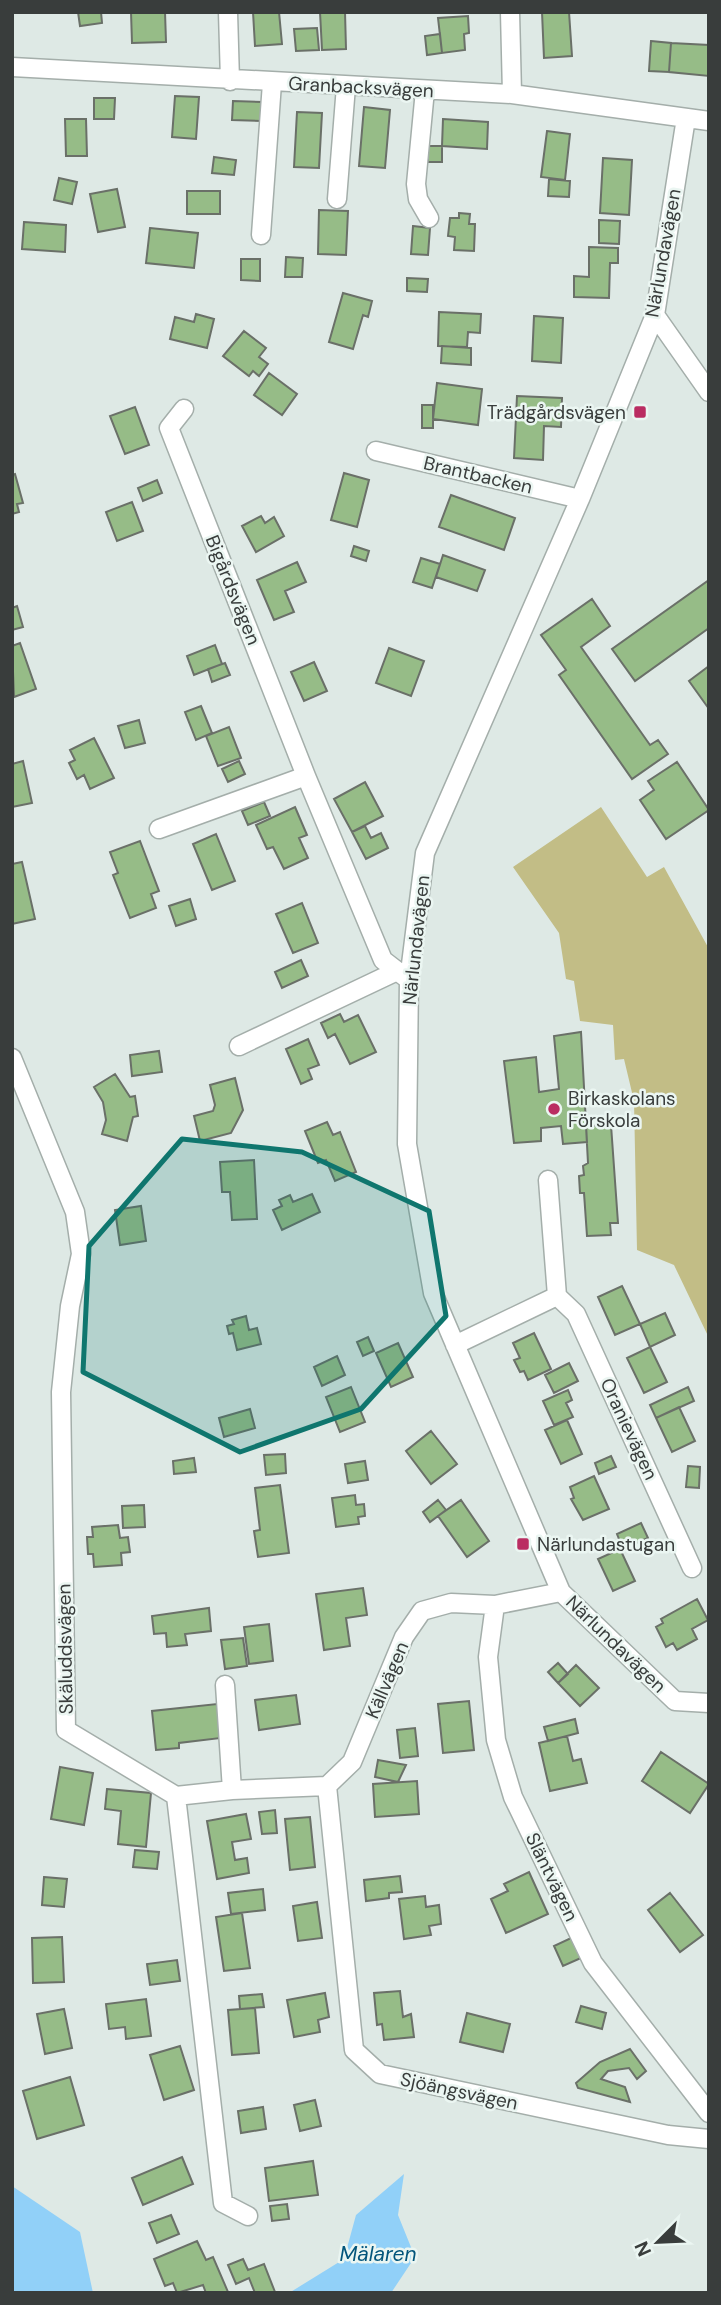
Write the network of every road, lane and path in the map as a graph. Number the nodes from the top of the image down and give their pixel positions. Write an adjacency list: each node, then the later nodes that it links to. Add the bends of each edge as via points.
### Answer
1 (228, 12): 4 (street)
2 (510, 12): 8 (street)
3 (12, 67): 4 (street, Granbacksvägen)
4 (230, 81): 5 (street, Granbacksvägen)
5 (272, 83): 6 (street, Granbacksvägen); 13 (street)
6 (346, 86): 7 (street, Granbacksvägen); 11 (street)
7 (425, 90): 8 (street, Granbacksvägen); 12 (street, via 416,184)
8 (512, 94): 9 (street, Granbacksvägen)
9 (686, 118): 10 (street, Granbacksvägen); 14 (street, Närlundavägen)
10 (709, 121)
11 (337, 199)
12 (429, 218)
13 (261, 235)
14 (655, 315): 15 (street); 18 (street, Närlundavägen)
15 (709, 391)
16 (184, 409): 19 (street, Bigårdsvägen, via 169,428)
17 (376, 451): 18 (street, Brantbacken)
18 (580, 499): 21 (street, Närlundavägen, via 425,853)
19 (306, 776): 20 (street); 21 (street, Bigårdsvägen, via 383,960)
20 (159, 829)
21 (403, 975): 22 (street); 26 (street, Närlundavägen, via 407,1144 433,1293)
22 (239, 1046)
23 (12, 1058): 34 (street, Skäluddsvägen, via 75,1212 80,1254 61,1392 66,1730)
24 (548, 1180): 25 (street)
25 (557, 1296): 26 (street); 27 (street, Oranievägen, via 576,1314)
26 (455, 1345): 28 (street, Närlundavägen)
27 (692, 1568)
28 (562, 1591): 29 (street, Källvägen); 31 (street, Närlundavägen, via 675,1701)
29 (495, 1605): 32 (street, Källvägen, via 452,1603 422,1611 404,1637 352,1762); 35 (street, Släntvägen, via 488,1657 496,1740 513,1797 593,1964)
30 (225, 1685): 33 (street)
31 (709, 1703)
32 (327, 1786): 33 (street); 36 (street, Sjöängsvägen, via 354,2050 371,2066 380,2074 442,2088 668,2135)
33 (232, 1790): 34 (street)
34 (176, 1796): 37 (street, via 223,2203)
35 (709, 2113)
36 (709, 2139)
37 (248, 2216)

